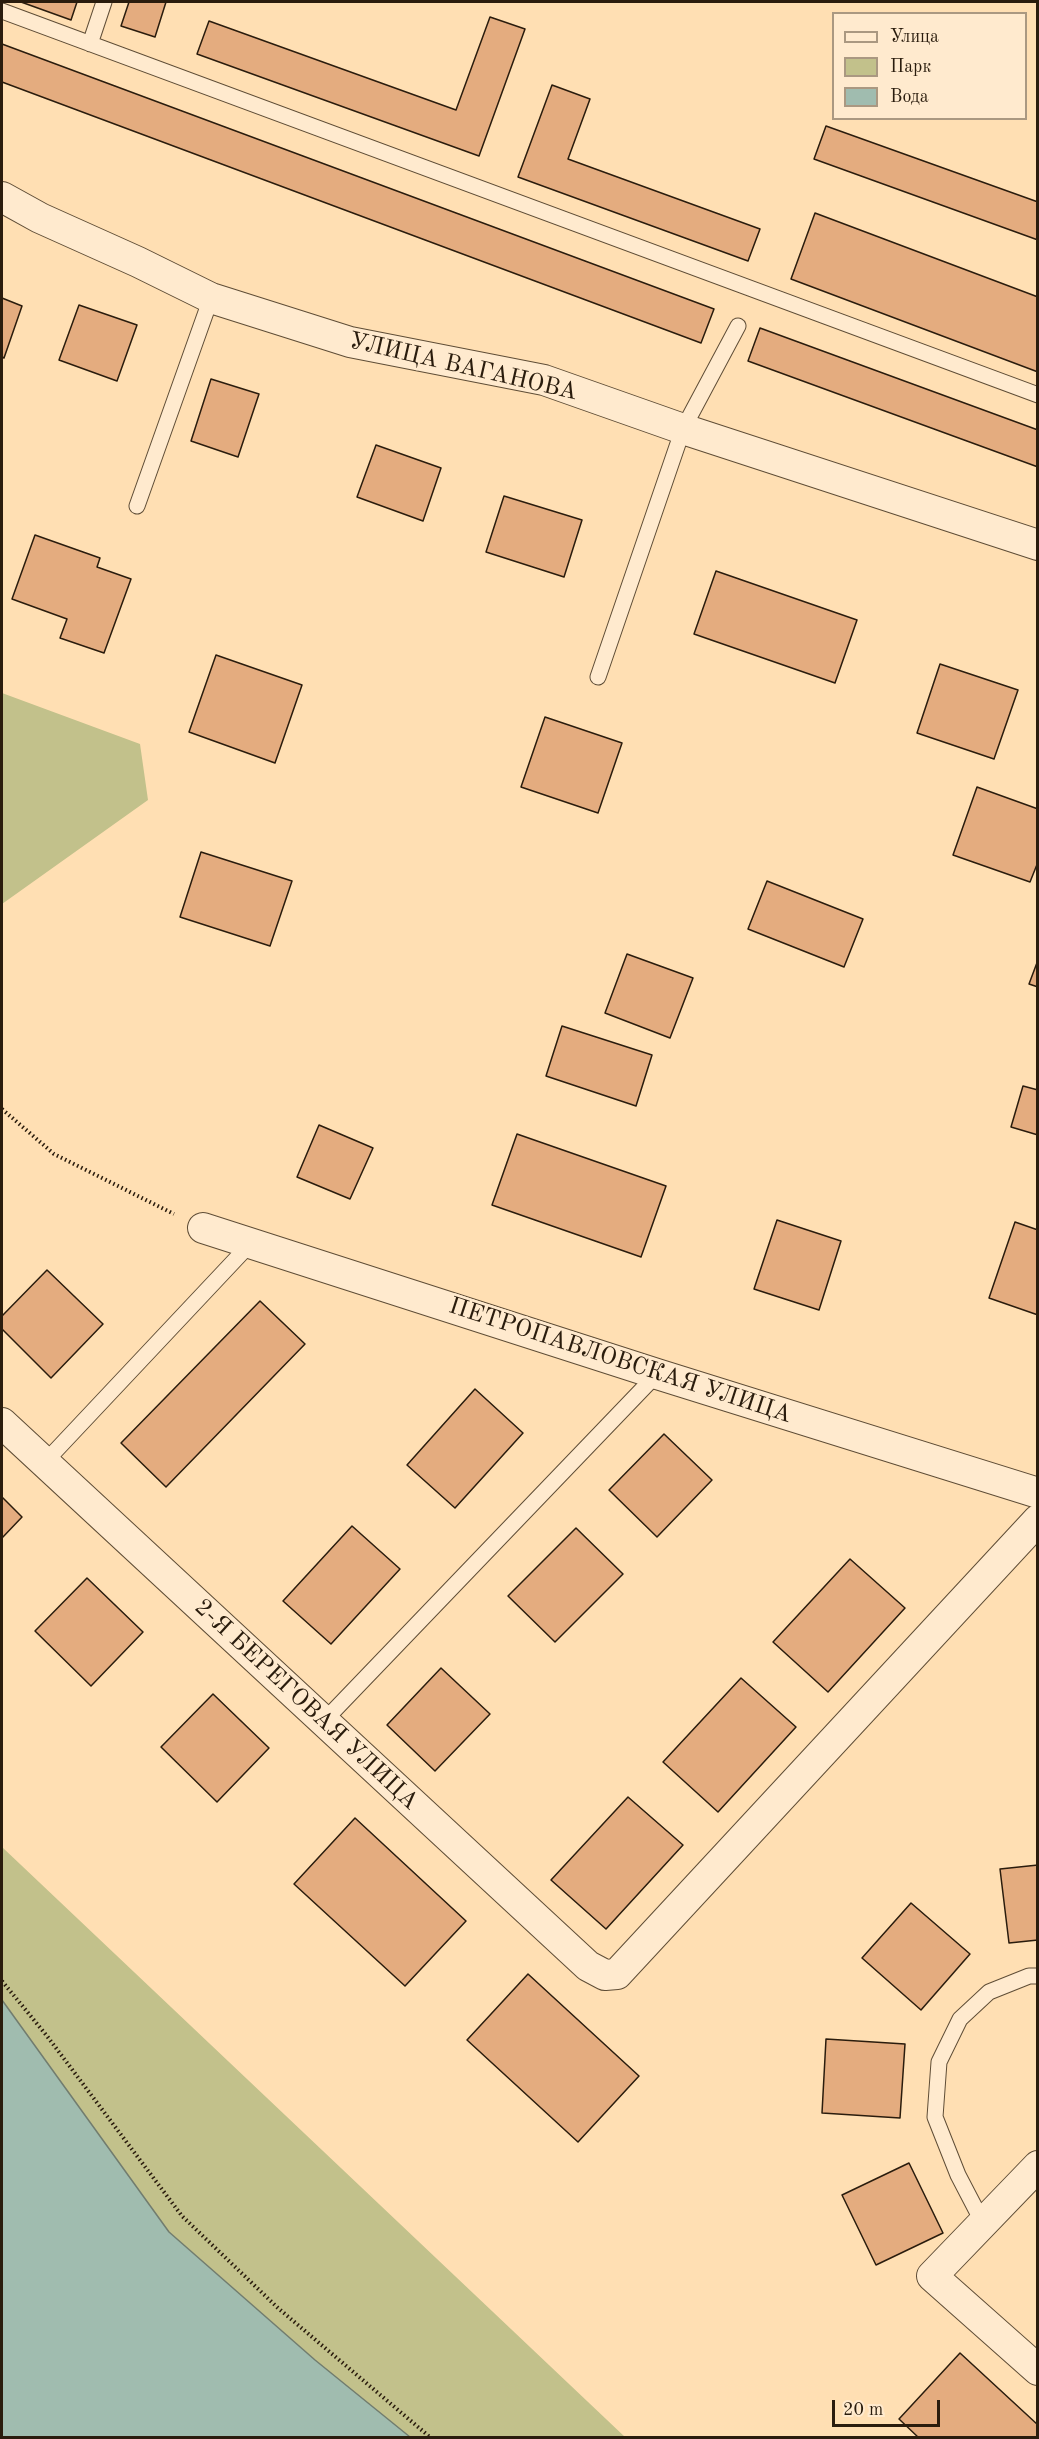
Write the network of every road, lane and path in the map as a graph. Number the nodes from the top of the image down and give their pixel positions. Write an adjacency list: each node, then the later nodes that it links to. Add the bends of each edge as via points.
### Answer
1 (104, 2): 3 (lane)
2 (2, 11): 3 (lane)
3 (90, 44): 7 (lane)
4 (2, 197): 5 (street, УЛИЦА ВАГАНОВА)
5 (210, 298): 8 (street, УЛИЦА ВАГАНОВА, via 350,342 544,380); 9 (lane)
6 (738, 326): 8 (lane)
7 (1038, 395)
8 (683, 429): 10 (street, УЛИЦА ВАГАНОВА); 11 (lane)
9 (137, 506)
10 (1038, 545)
11 (598, 677)
12 (2, 1109): 13 (path, via 54,1154)
13 (203, 1228): 14 (street, ПЕТРОПАВЛОВСКАЯ УЛИЦА)
14 (251, 1243): 15 (street, ПЕТРОПАВЛОВСКАЯ УЛИЦА); 17 (lane)
15 (657, 1374): 18 (street, ПЕТРОПАВЛОВСКАЯ УЛИЦА); 20 (lane)
16 (2, 1423): 17 (street, 2-Я БЕРЕГОВАЯ УЛИЦА)
17 (45, 1462): 20 (street, 2-Я БЕРЕГОВАЯ УЛИЦА)
18 (1038, 1493)
19 (1038, 1520): 20 (street, 2-Я БЕРЕГОВАЯ УЛИЦА, via 617,1974 605,1975 588,1966)
20 (323, 1722)
21 (1038, 1976): 24 (lane, via 989,1992 960,2019 939,2062 935,2117)
22 (2, 1981): 26 (path, via 182,2216 278,2308)
23 (1038, 2166): 24 (street)
24 (983, 2223): 25 (street, via 932,2276)
25 (1038, 2370)
26 (431, 2438)

